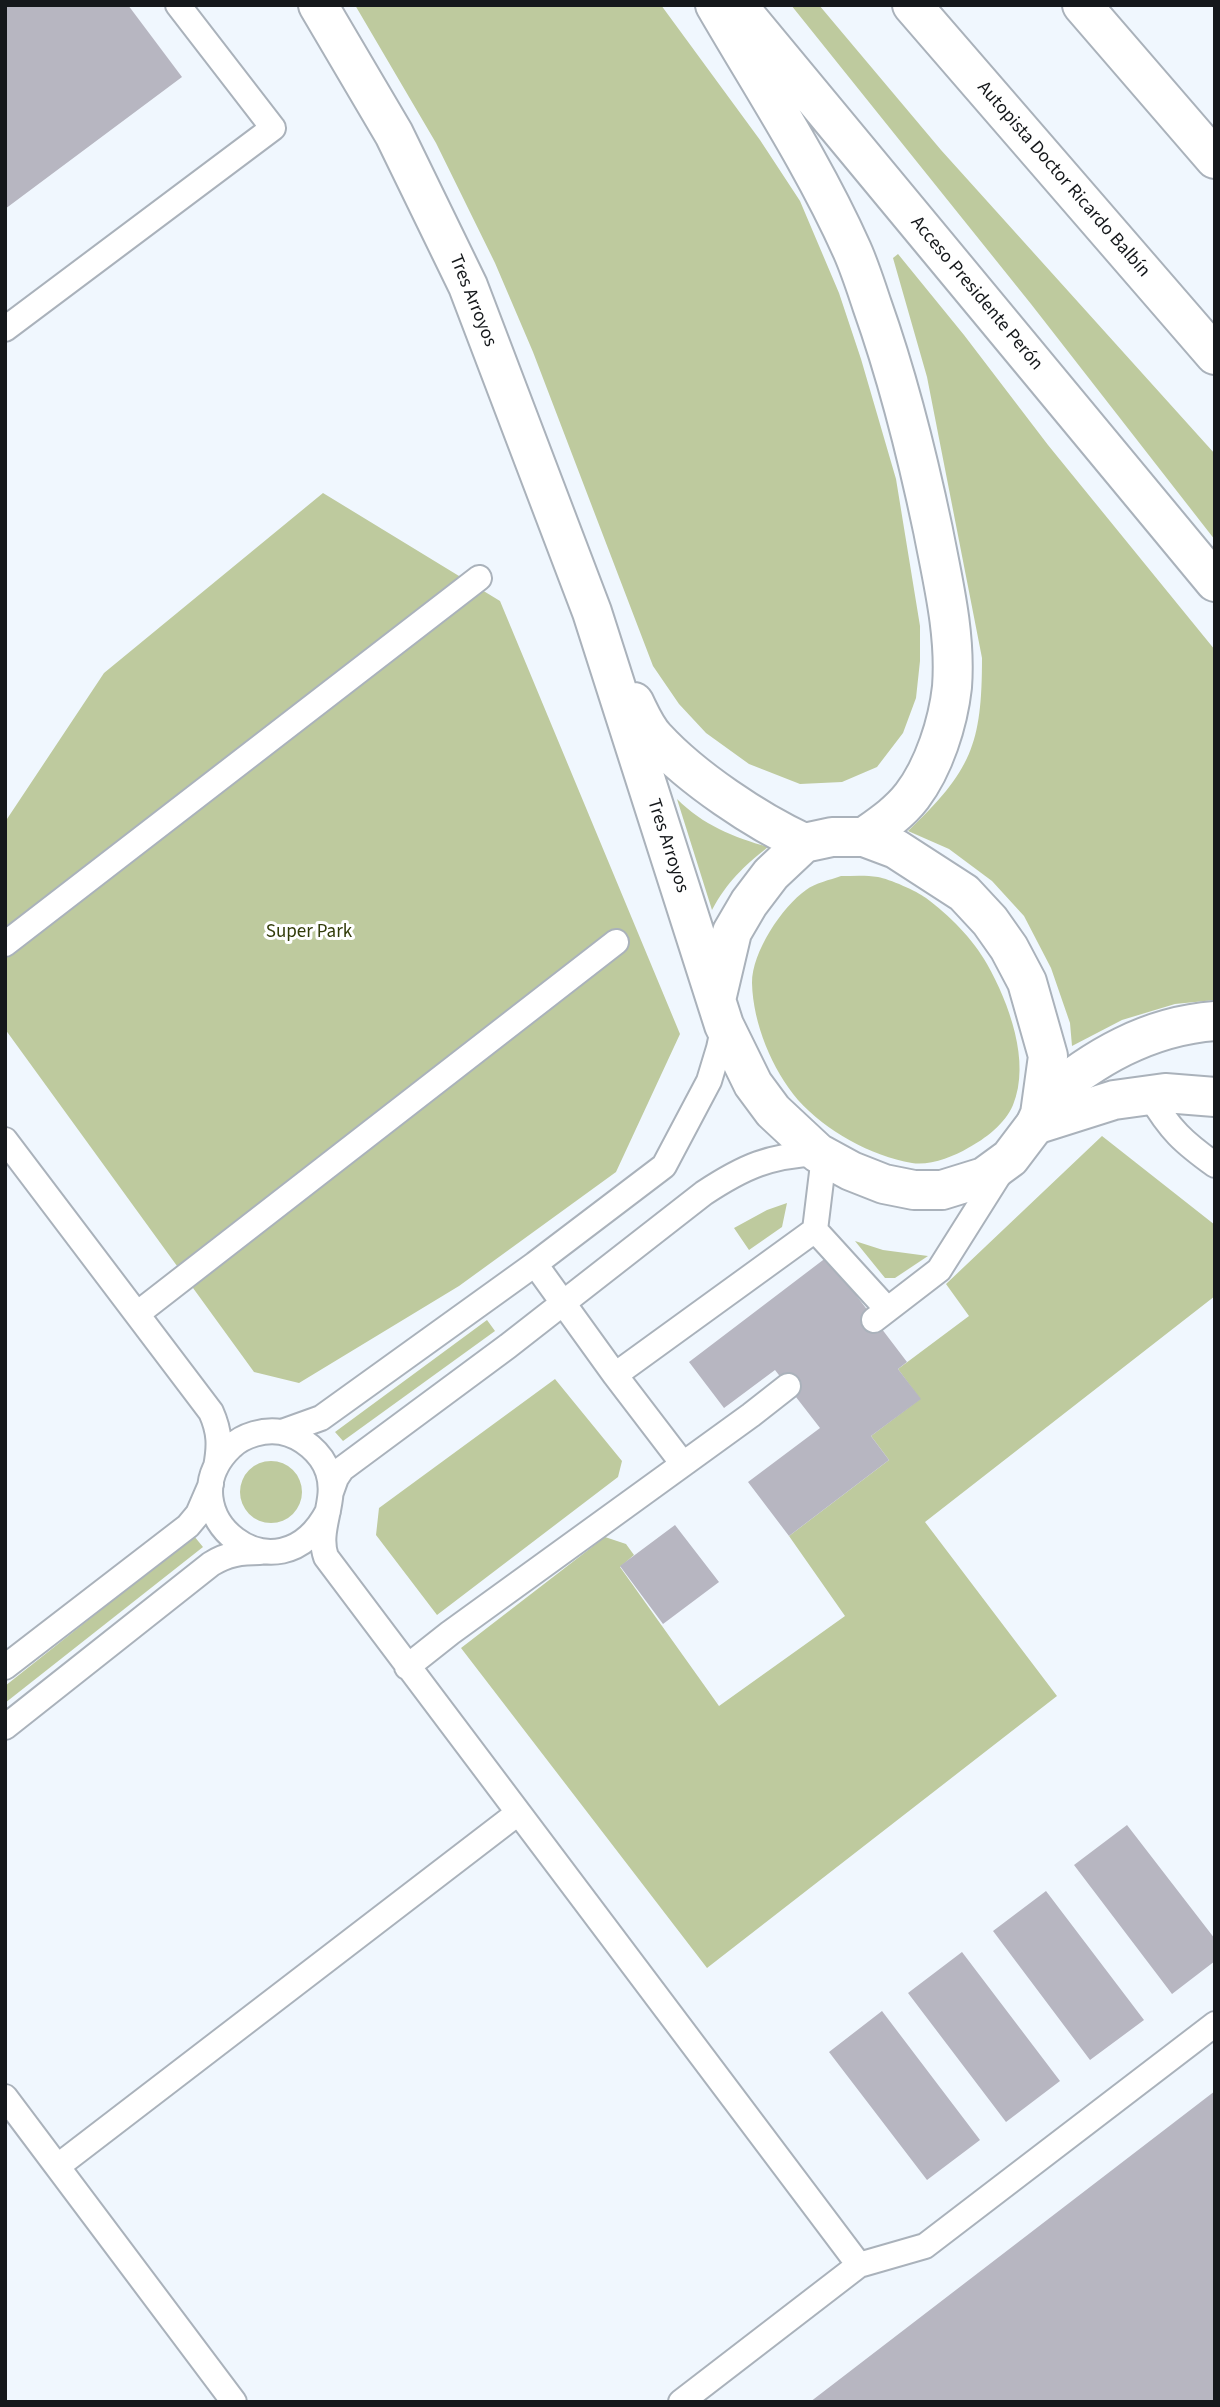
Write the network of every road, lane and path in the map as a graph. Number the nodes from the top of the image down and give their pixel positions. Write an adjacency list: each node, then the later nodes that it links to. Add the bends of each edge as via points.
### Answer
1 (178, 5): 8 (lane, via 273,128)
2 (317, 5): 12 (main road, Tres Arroyos, via 394,134 468,286)
3 (715, 5): 13 (main road, via 816,177 853,252 901,394 948,605 952,688 943,730 912,796)
4 (737, 5): 11 (main road, Acceso Presidente Perón)
5 (912, 5): 9 (main road, Autopista Doctor Ricardo Balbín)
6 (1082, 5): 7 (main road)
7 (1215, 159)
8 (5, 329)
9 (1215, 355)
10 (479, 578): 16 (lane)
11 (1215, 582)
12 (592, 612): 14 (main road, Tres Arroyos, via 640,716 655,738 724,796); 17 (main road, Tres Arroyos)
13 (863, 836): 14 (main road); 21 (main road, via 896,849 964,893 1009,948 1027,982 1048,1056)
14 (804, 843): 17 (main road, via 771,874 732,932)
15 (616, 942): 29 (lane)
16 (5, 944)
17 (720, 1012): 23 (main road, Tres Arroyos, via 752,1084 773,1111); 27 (lane, via 719,1048 709,1081 664,1166)
18 (1215, 1021): 21 (main road, Tres Arroyos, via 1175,1026 1128,1043 1080,1070)
19 (1150, 1096): 20 (main road); 21 (main road); 25 (lane, via 1180,1140)
20 (1215, 1097)
21 (1039, 1113): 24 (main road, Tres Arroyos)
22 (5, 1140): 29 (lane)
23 (821, 1154): 24 (main road, Tres Arroyos, via 884,1184 914,1190 942,1190 984,1177); 26 (lane); 28 (lane, via 768,1159 738,1171)
24 (1010, 1158): 26 (lane, via 939,1270 881,1314)
25 (1215, 1165)
26 (816, 1230): 30 (lane)
27 (535, 1264): 28 (lane); 33 (lane, via 321,1418)
28 (563, 1303): 30 (lane); 36 (lane, via 342,1469)
29 (137, 1314): 32 (lane)
30 (615, 1375): 34 (lane)
31 (788, 1386): 34 (lane)
32 (211, 1412): 33 (lane, via 233,1427); 35 (lane, via 220,1444)
33 (276, 1432): 35 (lane, via 251,1435 234,1444); 36 (lane, via 306,1443 320,1456 329,1473)
34 (683, 1464): 40 (lane)
35 (214, 1475): 37 (lane, via 211,1499 229,1535 246,1547); 39 (lane, via 188,1526)
36 (330, 1501): 37 (lane, via 319,1527 306,1541); 38 (lane, via 322,1547)
37 (274, 1551): 38 (lane); 41 (lane, via 238,1552 211,1564)
38 (326, 1557): 40 (lane)
39 (5, 1667)
40 (407, 1667): 42 (lane)
41 (5, 1727)
42 (518, 1813): 45 (lane); 46 (lane)
43 (1215, 2024): 46 (lane, via 925,2246)
44 (5, 2097): 45 (lane)
45 (58, 2166): 47 (lane)
46 (859, 2265): 48 (lane)
47 (234, 2402)
48 (681, 2402)

